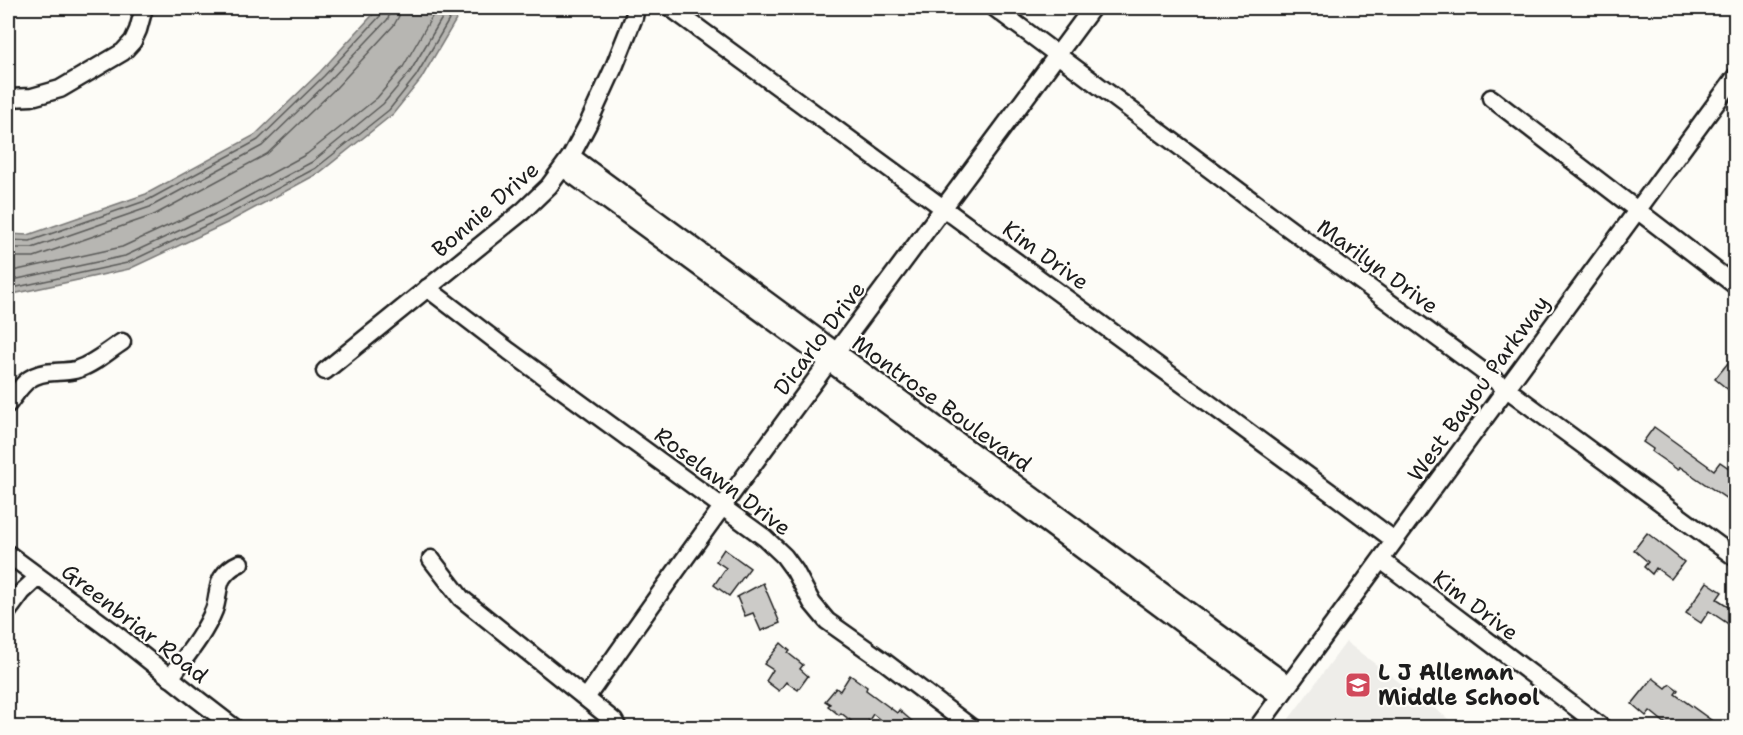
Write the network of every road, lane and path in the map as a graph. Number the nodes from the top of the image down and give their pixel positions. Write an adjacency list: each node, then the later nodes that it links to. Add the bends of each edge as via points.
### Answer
1 (144, 8): 8 (street, via 138,30 123,52 60,89 32,97)
2 (636, 8): 10 (street, Bonnie Drive, via 614,67)
3 (671, 8): 11 (street, Kim Drive)
4 (995, 8): 6 (street, Marilyn Drive)
5 (1092, 8): 6 (street, Dicarlo Drive)
6 (1058, 55): 11 (street, Dicarlo Drive); 18 (street, Marilyn Drive)
7 (1736, 76): 12 (street, West Bayou Parkway)
8 (8, 98)
9 (1491, 98): 12 (street)
10 (567, 162): 14 (street, Bonnie Drive, via 523,210); 16 (street, Montrose Boulevard)
11 (944, 208): 16 (street, Dicarlo Drive); 21 (street, Kim Drive)
12 (1637, 210): 13 (street); 18 (street, West Bayou Parkway)
13 (1736, 286)
14 (427, 288): 17 (street, Bonnie Drive); 20 (street, Roselawn Drive)
15 (122, 342): 19 (street, via 84,367 34,375)
16 (833, 358): 20 (street, Dicarlo Drive); 30 (street, Montrose Boulevard)
17 (326, 371)
18 (1506, 389): 21 (street, West Bayou Parkway); 23 (street, Marilyn Drive)
19 (8, 404)
20 (723, 507): 31 (street, Dicarlo Drive); 34 (street, Roselawn Drive, via 784,556 827,621)
21 (1394, 540): 25 (street, West Bayou Parkway)
22 (8, 554): 27 (street, Greenbriar Road)
23 (1736, 558)
24 (431, 559): 31 (street, via 460,598)
25 (1381, 560): 30 (street, West Bayou Parkway); 36 (street, Kim Drive)
26 (240, 563): 29 (street, via 223,576 206,627)
27 (38, 577): 28 (street); 29 (street, Greenbriar Road)
28 (8, 611)
29 (170, 678): 32 (street, Greenbriar Road)
30 (1284, 691): 35 (street, West Bayou Parkway)
31 (586, 698): 33 (street)
32 (235, 728)
33 (618, 728)
34 (972, 728)
35 (1257, 728)
36 (1603, 728)

